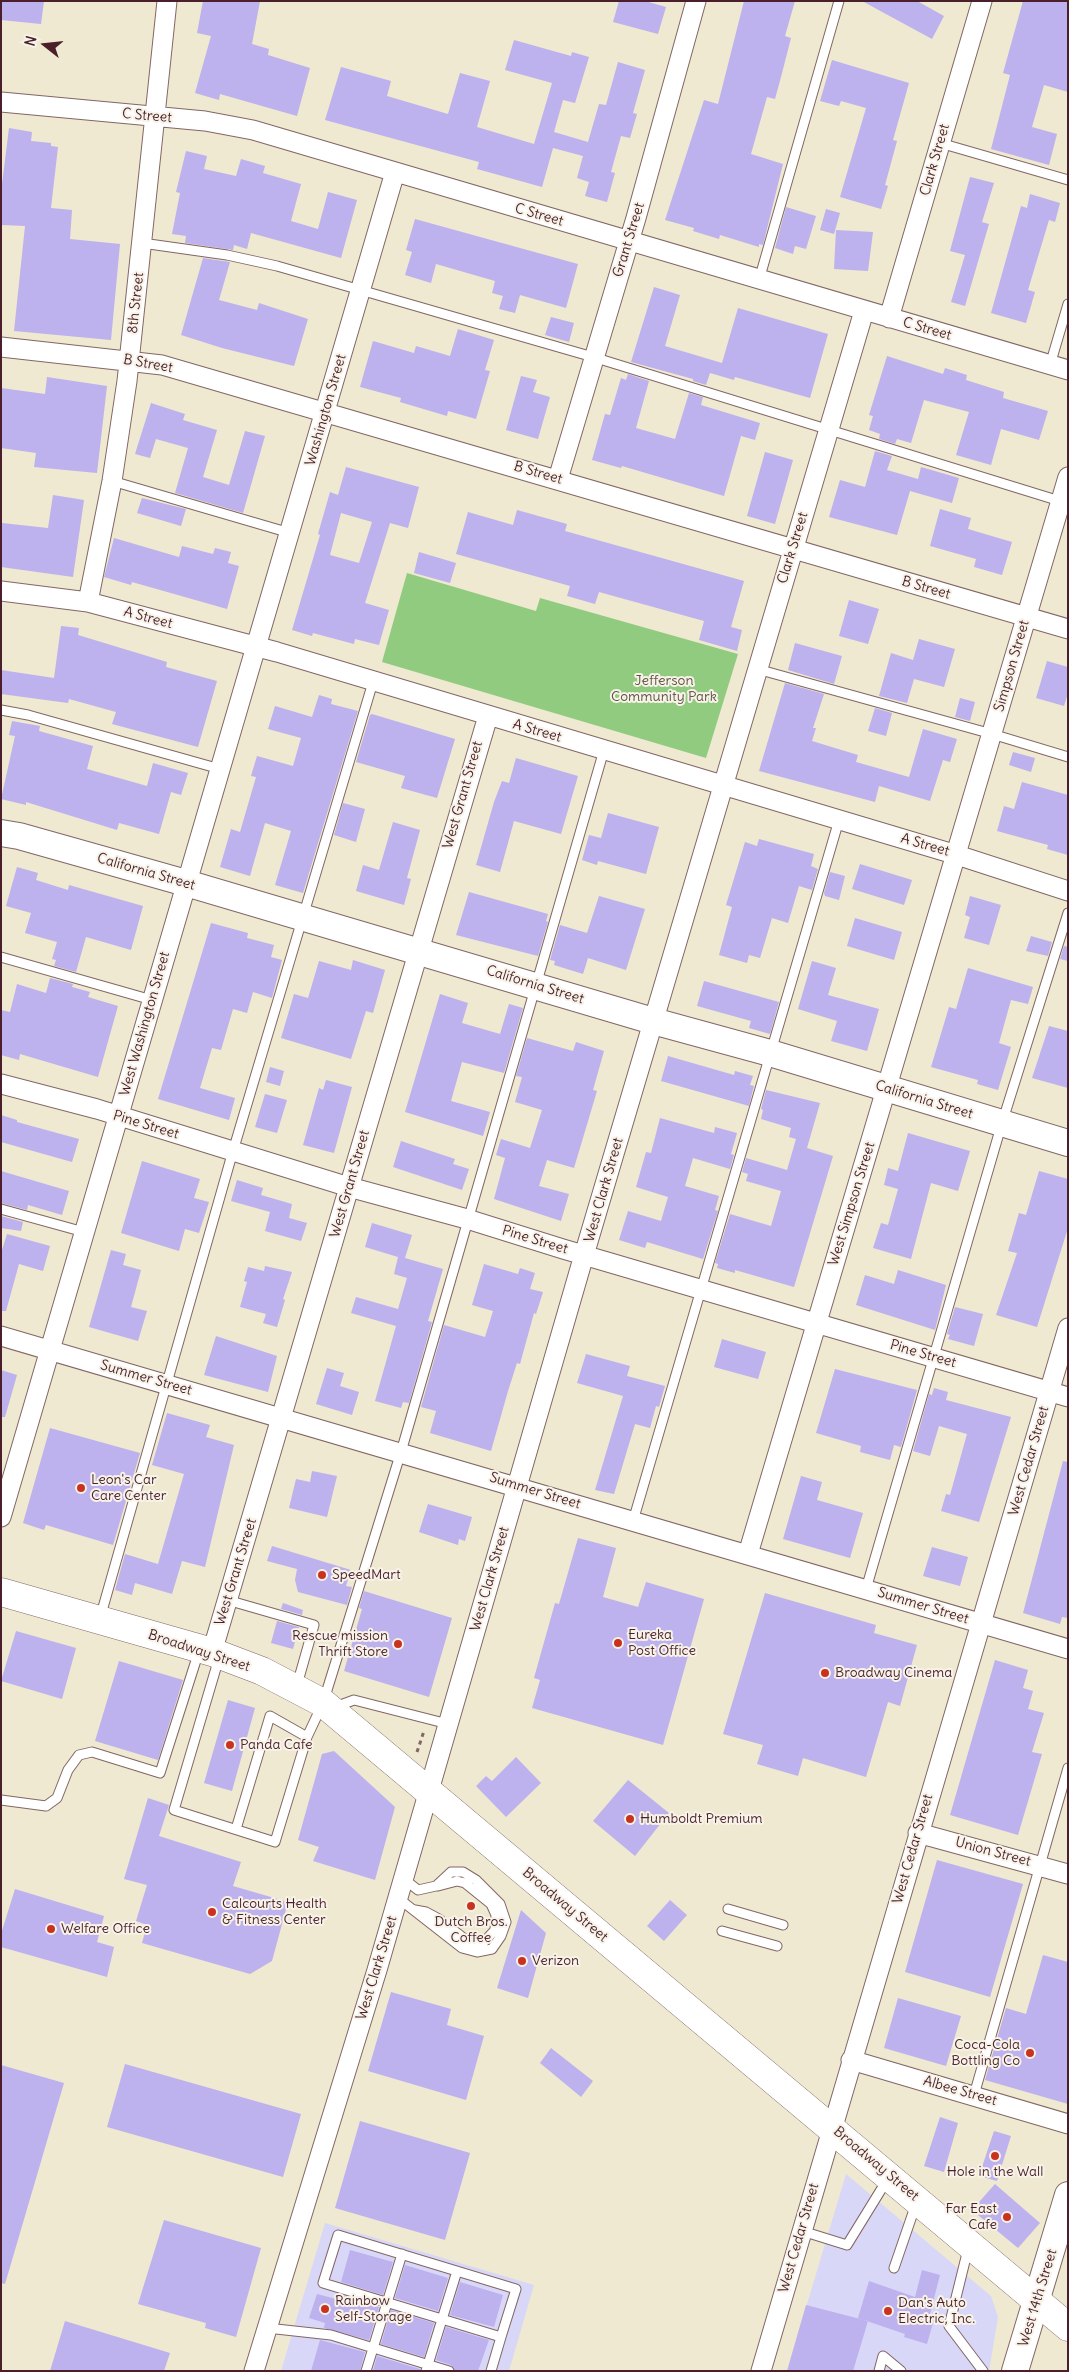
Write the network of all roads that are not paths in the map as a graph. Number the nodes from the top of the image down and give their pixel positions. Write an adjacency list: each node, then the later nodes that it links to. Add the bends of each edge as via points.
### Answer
1 (167, 1): 6 (street, 8th Street)
2 (696, 1): 10 (street, Grant Street)
3 (840, 1): 12 (lane)
4 (982, 1): 7 (street, Clark Street)
5 (1, 102): 6 (street, C Street)
6 (156, 116): 8 (street, C Street, via 228,124); 11 (street, 8th Street)
7 (940, 143): 9 (lane); 16 (street, Clark Street)
8 (395, 172): 10 (street, C Street); 13 (street, Washington Street)
9 (1068, 180)
10 (629, 241): 12 (street, C Street); 18 (street, Grant Street)
11 (142, 243): 13 (lane, via 227,255); 19 (street, 8th Street)
12 (759, 280): 15 (street, C Street)
13 (360, 290): 18 (lane); 21 (street, Washington Street)
14 (1068, 304): 20 (lane)
15 (864, 311): 16 (street, C Street); 22 (street, Clark Street)
16 (889, 318): 20 (street, C Street)
17 (1, 347): 19 (street, B Street)
18 (593, 357): 22 (lane); 24 (street, Grant Street)
19 (130, 360): 21 (street, B Street, via 162,365); 25 (street, 8th Street)
20 (1059, 368)
21 (325, 413): 24 (street, B Street); 27 (street, Washington Street)
22 (828, 430): 26 (lane); 28 (street, Clark Street)
23 (1068, 477): 26 (street, Simpson Street)
24 (558, 478): 28 (street, B Street)
25 (112, 480): 27 (lane); 30 (street, 8th Street)
26 (1064, 502): 31 (street, Simpson Street)
27 (290, 533): 33 (street, Washington Street)
28 (793, 550): 31 (street, B Street); 34 (street, Clark Street)
29 (1, 591): 30 (street, A Street)
30 (88, 602): 33 (street, A Street)
31 (1027, 616): 32 (street, B Street); 38 (street, Simpson Street)
32 (1068, 629)
33 (255, 646): 35 (street, A Street); 41 (street, West Washington Street)
34 (757, 669): 38 (lane); 42 (street, Clark Street)
35 (373, 682): 37 (street, A Street); 49 (lane)
36 (1, 710): 41 (lane)
37 (488, 716): 39 (street, A Street); 50 (street, West Grant Street)
38 (992, 734): 40 (lane); 45 (street, Simpson Street)
39 (604, 750): 42 (street, A Street); 52 (lane)
40 (1068, 757)
41 (220, 769): 46 (street, West Washington Street)
42 (723, 786): 43 (street, A Street); 54 (street, West Clark Street)
43 (839, 820): 45 (street, A Street); 55 (lane)
44 (1, 833): 46 (street, California Street)
45 (957, 854): 47 (street, A Street); 57 (street, West Simpson Street)
46 (186, 883): 49 (street, California Street); 53 (street, West Washington Street)
47 (1068, 890)
48 (1068, 913): 59 (lane)
49 (304, 918): 50 (street, California Street); 61 (lane)
50 (418, 950): 52 (street, California Street); 62 (street, West Grant Street)
51 (1, 957): 53 (lane)
52 (536, 985): 54 (street, California Street); 64 (lane)
53 (152, 1000): 58 (street, West Washington Street)
54 (653, 1021): 55 (street, California Street); 66 (street, West Clark Street)
55 (770, 1053): 57 (street, California Street); 67 (lane)
56 (1, 1084): 58 (street, Pine Street)
57 (886, 1088): 59 (street, California Street); 68 (street, West Simpson Street)
58 (118, 1116): 61 (street, Pine Street); 65 (street, West Washington Street)
59 (1002, 1123): 60 (street, California Street); 72 (lane)
60 (1068, 1143)
61 (232, 1150): 62 (street, Pine Street); 73 (lane)
62 (349, 1187): 64 (street, Pine Street); 76 (street, West Grant Street)
63 (1, 1209): 65 (lane)
64 (467, 1219): 66 (street, Pine Street); 77 (lane)
65 (84, 1232): 71 (street, West Washington Street)
66 (584, 1256): 67 (street, Pine Street); 78 (street, West Clark Street)
67 (700, 1288): 68 (street, Pine Street); 80 (lane)
68 (817, 1323): 72 (street, Pine Street); 81 (street, West Simpson Street)
69 (1068, 1328): 74 (street, West Cedar Street)
70 (1, 1336): 71 (street, Summer Street)
71 (49, 1350): 73 (street, Summer Street); 79 (street, West Washington Street)
72 (934, 1356): 74 (street, Pine Street); 82 (lane)
73 (166, 1383): 76 (street, Summer Street); 85 (lane)
74 (1049, 1392): 75 (street, Pine Street); 86 (street, West Cedar Street)
75 (1068, 1397)
76 (282, 1417): 77 (street, Summer Street); 84 (street, West Grant Street)
77 (401, 1452): 78 (street, Summer Street); 90 (lane)
78 (518, 1486): 80 (street, Summer Street); 91 (street, West Clark Street)
79 (1, 1517)
80 (633, 1520): 81 (street, Summer Street)
81 (748, 1554): 82 (street, Summer Street)
82 (866, 1589): 86 (street, Summer Street)
83 (1, 1592): 85 (highway, Broadway Street)
84 (227, 1600): 88 (street, West Grant Street); 89 (lane, via 314,1625)
85 (99, 1620): 88 (highway, Broadway Street)
86 (980, 1623): 87 (street, Summer Street); 97 (street, West Cedar Street)
87 (1068, 1648)
88 (211, 1652): 89 (highway, Broadway Street); 95 (lane, via 160,1773 92,1752 79,1755 68,1770 57,1798 46,1806); 96 (lane, via 174,1810)
89 (296, 1688): 90 (highway, Broadway Street)
90 (327, 1706): 91 (lane, via 354,1700); 92 (lane); 94 (highway, Broadway Street)
91 (448, 1724): 94 (street, West Clark Street)
92 (307, 1737): 96 (lane, via 275,1842); 96 (lane, via 270,1716)
93 (1068, 1768): 98 (lane)
94 (430, 1790): 100 (street, West Clark Street); 109 (highway, Broadway Street)
95 (1, 1800)
96 (236, 1828)
97 (918, 1832): 98 (street, Union Street); 106 (street, West Cedar Street)
98 (1040, 1865): 99 (street, Union Street); 107 (lane)
99 (1068, 1874)
100 (404, 1879): 101 (street, West Clark Street); 101 (lane, via 418,1890 436,1886 451,1872 463,1872 500,1904 506,1922 492,1950 478,1952 462,1948)
101 (405, 1904): 122 (street, West Clark Street)
102 (728, 1909): 103 (lane)
103 (783, 1925)
104 (722, 1931): 105 (lane)
105 (777, 1946)
106 (851, 2060): 107 (street, Albee Street); 109 (street, West Cedar Street)
107 (974, 2095): 108 (street, Albee Street)
108 (1068, 2124)
109 (831, 2127): 110 (highway, Broadway Street); 113 (street, West Cedar Street)
110 (889, 2176): 111 (highway, Broadway Street); 113 (lane, via 847,2246)
111 (918, 2199): 114 (highway, Broadway Street); 116 (lane)
112 (1067, 2202): 118 (street, West 14th Street)
113 (801, 2230): 130 (street, West Cedar Street)
114 (970, 2243): 118 (highway, Broadway Street); 133 (lane, via 949,2326)
115 (402, 2254): 117 (lane); 119 (lane); 119 (lane, via 338,2235 323,2283)
116 (894, 2268)
117 (457, 2271): 120 (lane); 123 (lane, via 516,2289)
118 (1037, 2300): 121 (highway, Broadway Street); 134 (street, West 14th Street)
119 (387, 2302): 120 (lane); 124 (lane)
120 (442, 2319): 123 (lane); 125 (lane)
121 (1068, 2327)
122 (267, 2328): 124 (lane, via 331,2335); 126 (street, West Clark Street)
123 (501, 2337): 129 (lane)
124 (373, 2348): 125 (lane); 127 (lane)
125 (427, 2368): 128 (lane)
126 (254, 2371)
127 (366, 2371)
128 (449, 2371)
129 (491, 2371)
130 (761, 2371)
131 (879, 2371): 132 (lane, via 883,2356)
132 (901, 2371)
133 (983, 2371)
134 (1016, 2371)

